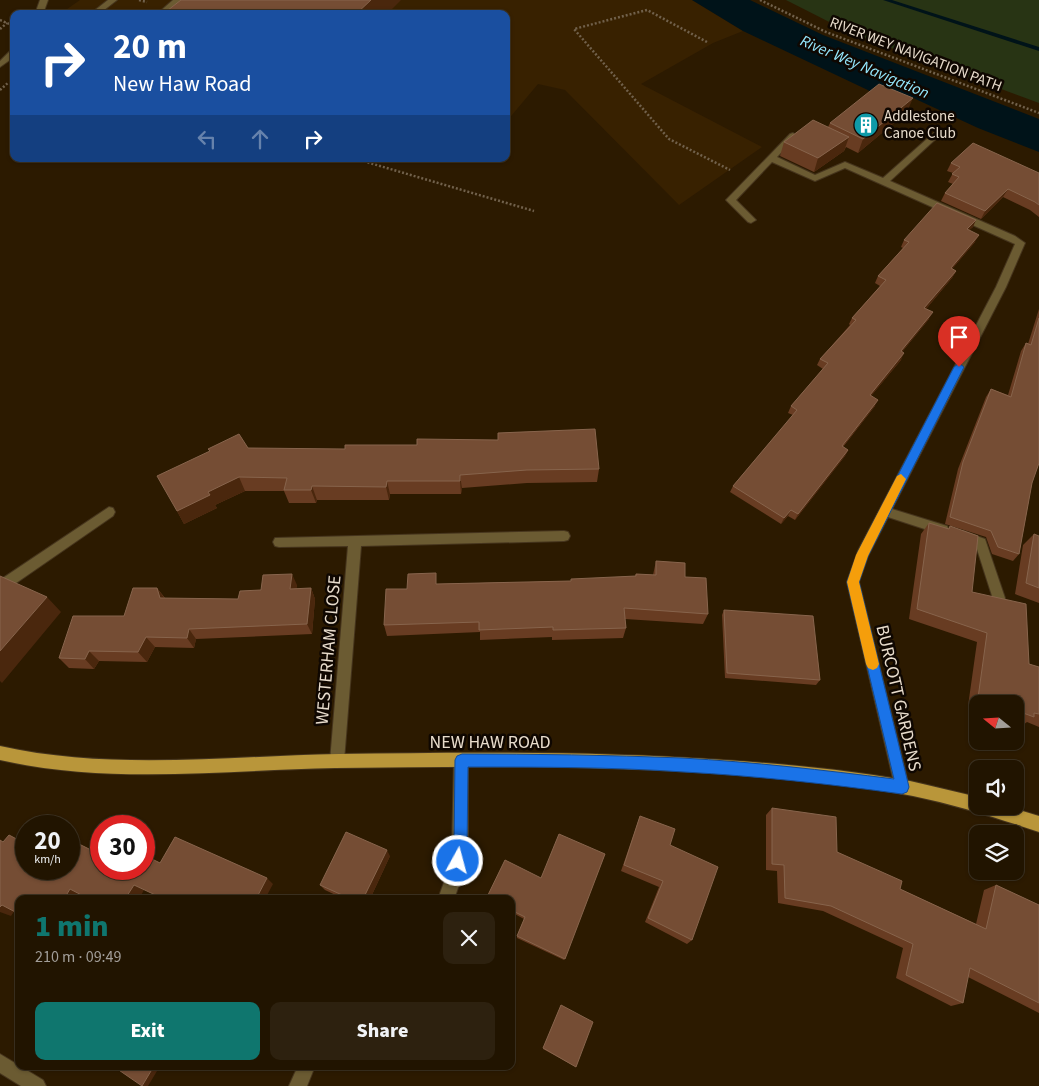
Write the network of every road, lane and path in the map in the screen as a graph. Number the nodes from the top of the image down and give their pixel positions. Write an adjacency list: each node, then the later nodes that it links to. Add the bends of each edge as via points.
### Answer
1 (113, 0): 4 (street)
2 (178, 0): 5 (street)
3 (760, 0): 13 (path, RIVER WEY NAVIGATION PATH, via 826,32)
4 (99, 10)
5 (166, 10)
6 (0, 20): 7 (path)
7 (7, 23): 8 (path); 9 (path)
8 (10, 24)
9 (0, 29)
10 (707, 42): 18 (path, via 647,10 574,29 669,138)
11 (10, 55): 12 (street)
12 (0, 64)
13 (1039, 113)
14 (937, 133): 19 (street)
15 (793, 136): 16 (street)
16 (771, 158): 18 (street); 19 (street, via 815,178 845,165)
17 (366, 162): 20 (path)
18 (751, 180): 21 (street, via 731,200)
19 (881, 180): 22 (street, BURCOTT GARDENS, via 1020,243 1001,287)
20 (534, 211)
21 (751, 220)
22 (884, 511): 28 (street, via 982,542); 32 (street, BURCOTT GARDENS, via 862,555 853,582)
23 (109, 512): 27 (street)
24 (564, 536): 25 (street)
25 (356, 541): 26 (street); 31 (street, WESTERHAM CLOSE)
26 (279, 542)
27 (2, 586)
28 (999, 598)
29 (0, 753): 31 (main road, NEW HAW ROAD, via 67,765 121,768)
30 (462, 760): 31 (main road, NEW HAW ROAD); 32 (main road, NEW HAW ROAD, via 683,765); 36 (street, via 460,848)
31 (337, 762)
32 (902, 787): 33 (main road, NEW HAW ROAD)
33 (969, 803)
34 (1010, 815): 35 (main road)
35 (1039, 824)
36 (447, 895)
37 (0, 1063): 39 (street)
38 (305, 1070): 40 (street)
39 (37, 1086)
40 (298, 1086)

